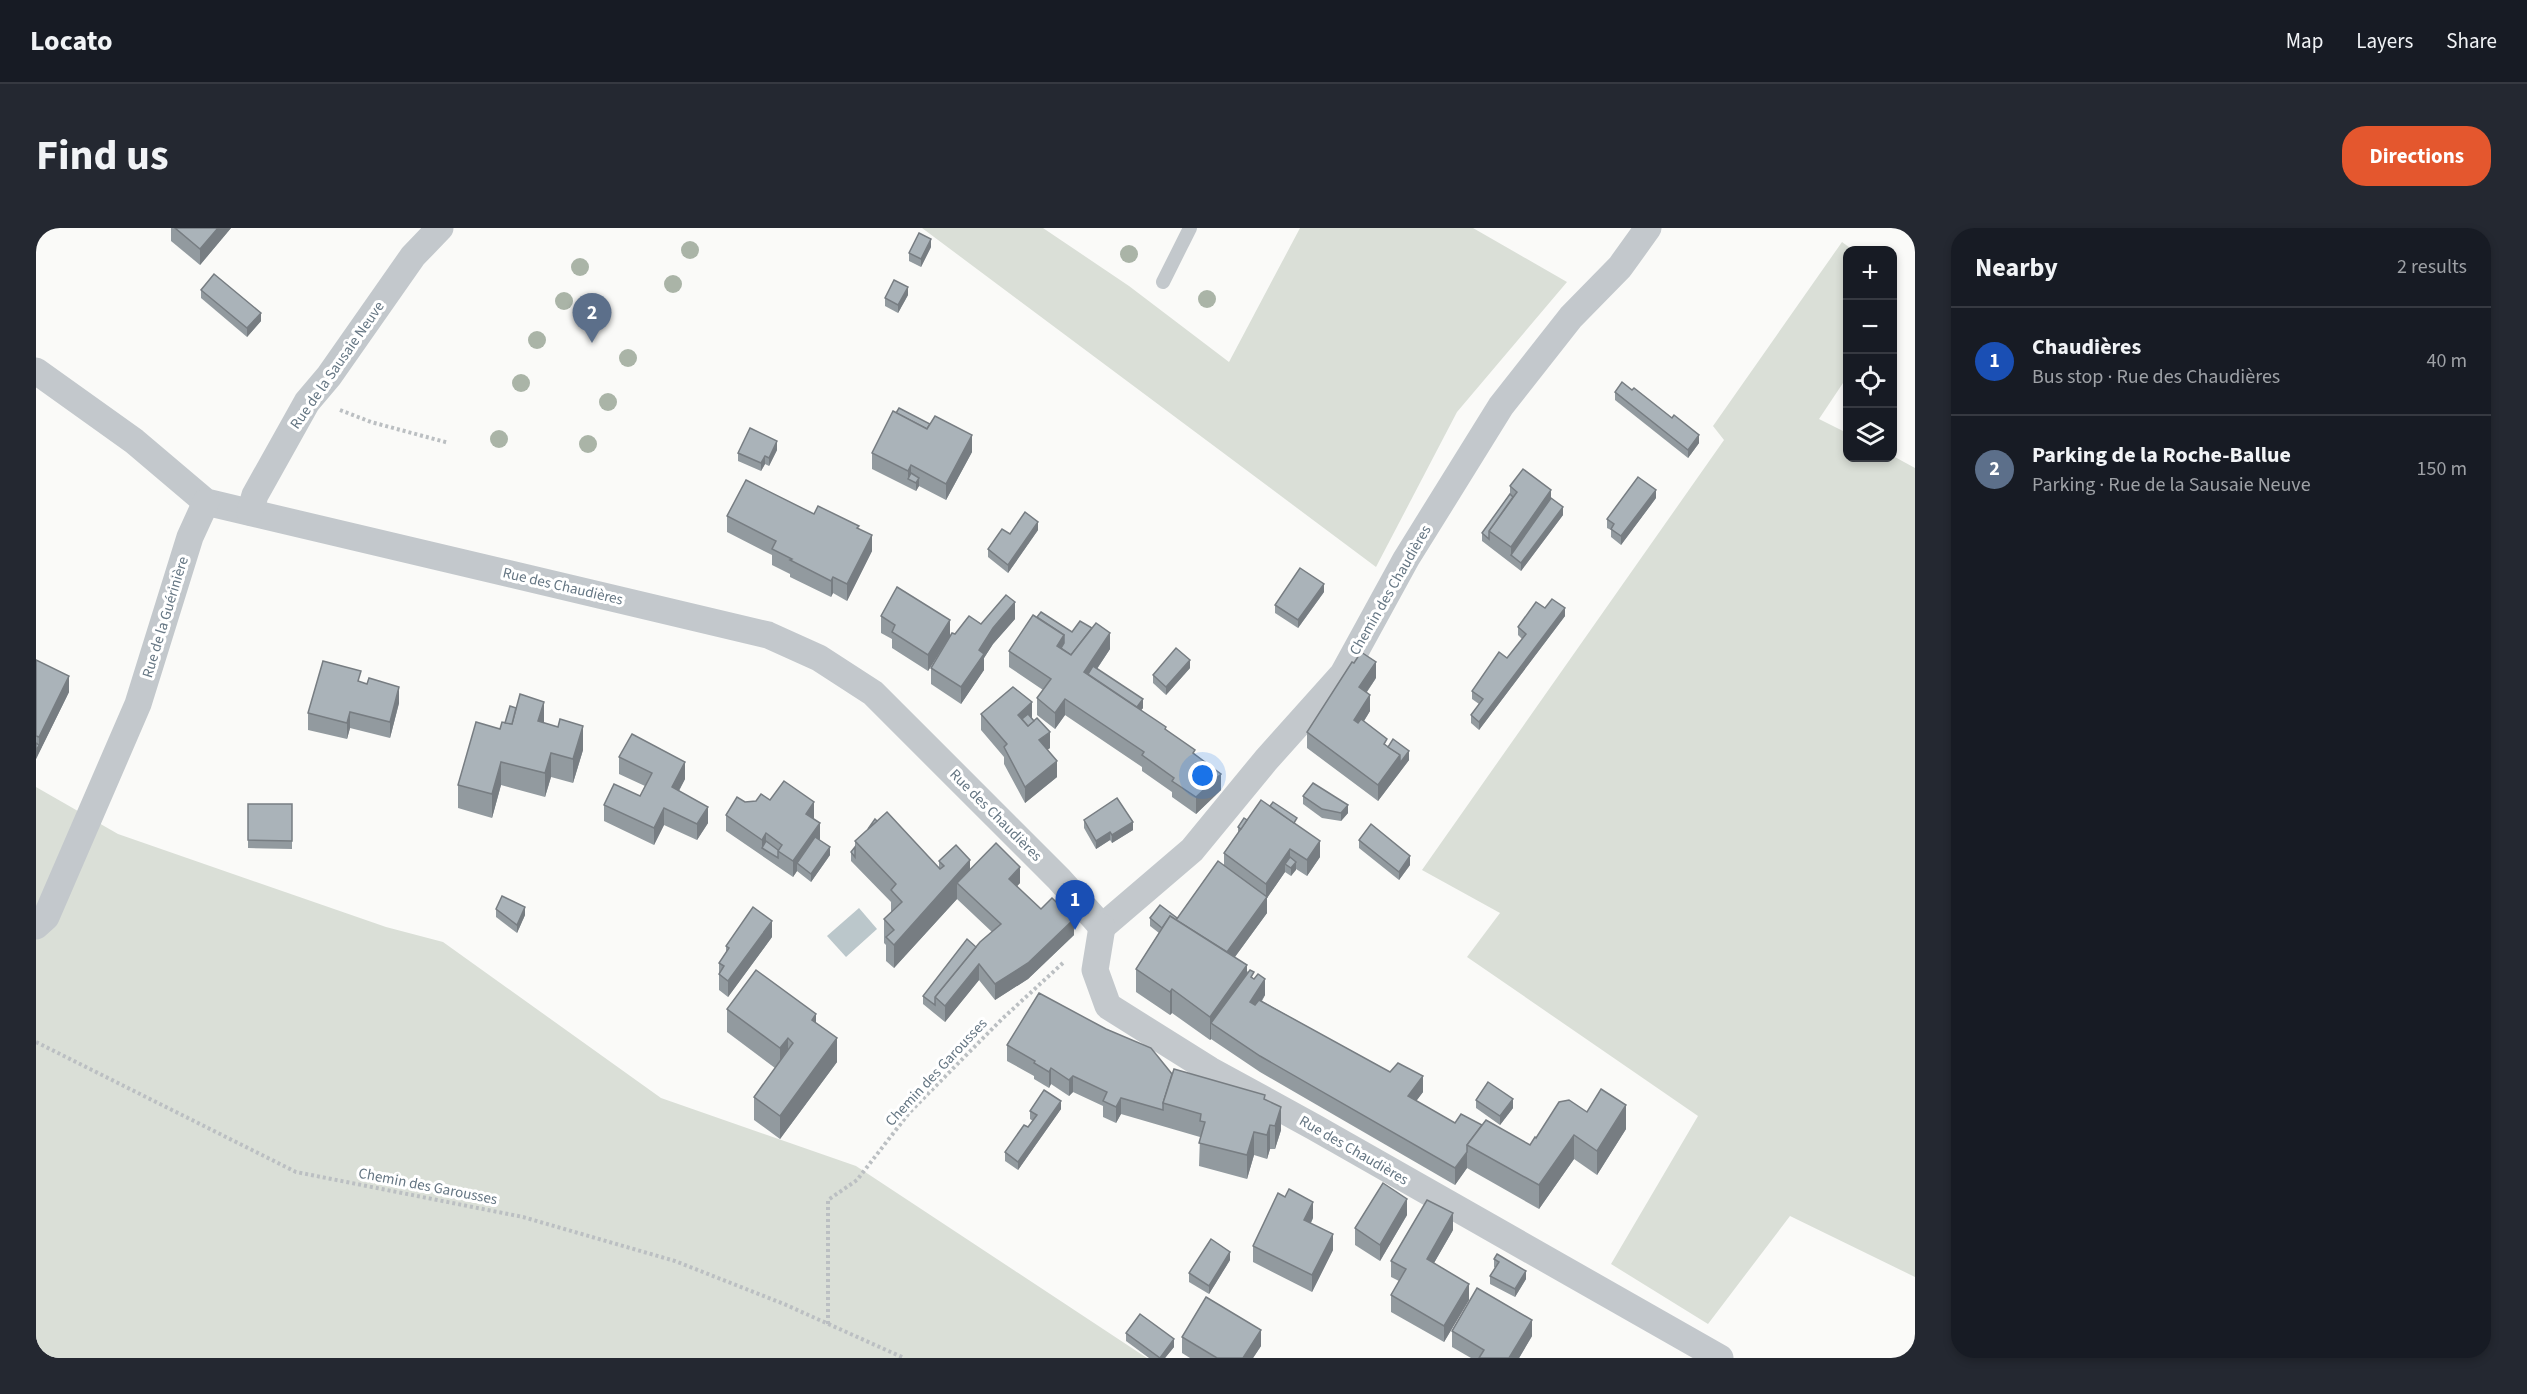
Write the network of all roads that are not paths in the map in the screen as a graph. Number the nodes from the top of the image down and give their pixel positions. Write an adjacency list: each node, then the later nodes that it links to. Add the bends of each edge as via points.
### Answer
1 (440, 228): 7 (street, Rue de la Sausaie Neuve, via 413,256 307,402 255,495)
2 (1190, 228): 4 (lane)
3 (1648, 228): 9 (street, Chemin des Chaudières, via 1620,267 1571,317 1501,406 1406,559 1343,674 1192,850)
4 (1163, 282)
5 (36, 371): 6 (street, via 135,441)
6 (206, 502): 7 (street, Rue des Chaudières); 8 (street, Rue de la Guérinière, via 190,537 138,704 46,917)
7 (250, 512): 9 (street, Rue des Chaudières, via 768,635 819,658 873,693)
8 (36, 926)
9 (1102, 927): 10 (street, Rue des Chaudières, via 1095,970 1108,1006 1210,1070)
10 (1720, 1358)

